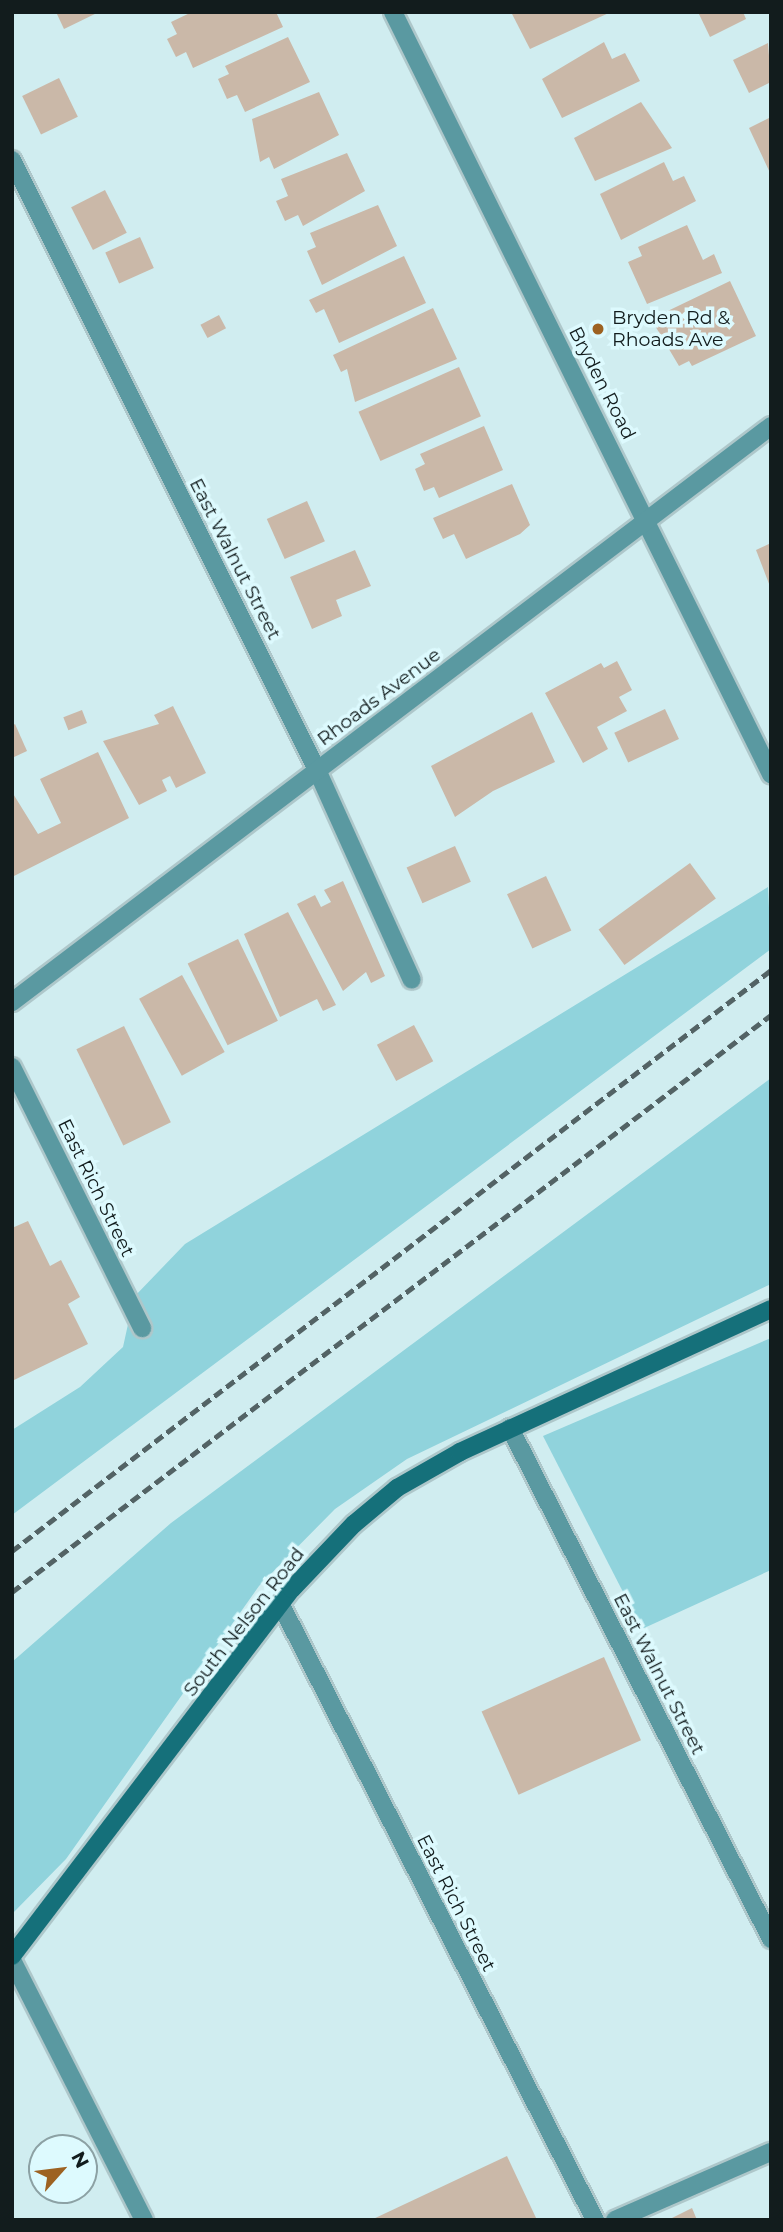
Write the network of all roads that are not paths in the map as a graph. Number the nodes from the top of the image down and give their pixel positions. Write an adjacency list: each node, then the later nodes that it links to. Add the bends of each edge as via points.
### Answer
1 (393, 12): 4 (street, Bryden Road)
2 (12, 160): 5 (street, East Walnut Street)
3 (771, 426): 4 (street, Rhoads Avenue)
4 (647, 520): 5 (street, Rhoads Avenue); 6 (street, Bryden Road)
5 (317, 770): 7 (street, East Walnut Street); 8 (street, Rhoads Avenue)
6 (771, 774)
7 (412, 980)
8 (12, 1002)
9 (12, 1067): 11 (street, East Rich Street)
10 (771, 1309): 12 (main road, South Nelson Road)
11 (142, 1328)
12 (510, 1428): 13 (main road, South Nelson Road, via 397,1488 320,1557); 14 (street, East Walnut Street)
13 (281, 1605): 15 (main road, South Nelson Road, via 59,1903); 18 (street, East Rich Street)
14 (771, 1939)
15 (12, 1958): 17 (street)
16 (771, 2152): 19 (street)
17 (144, 2220)
18 (595, 2220)
19 (615, 2220)

